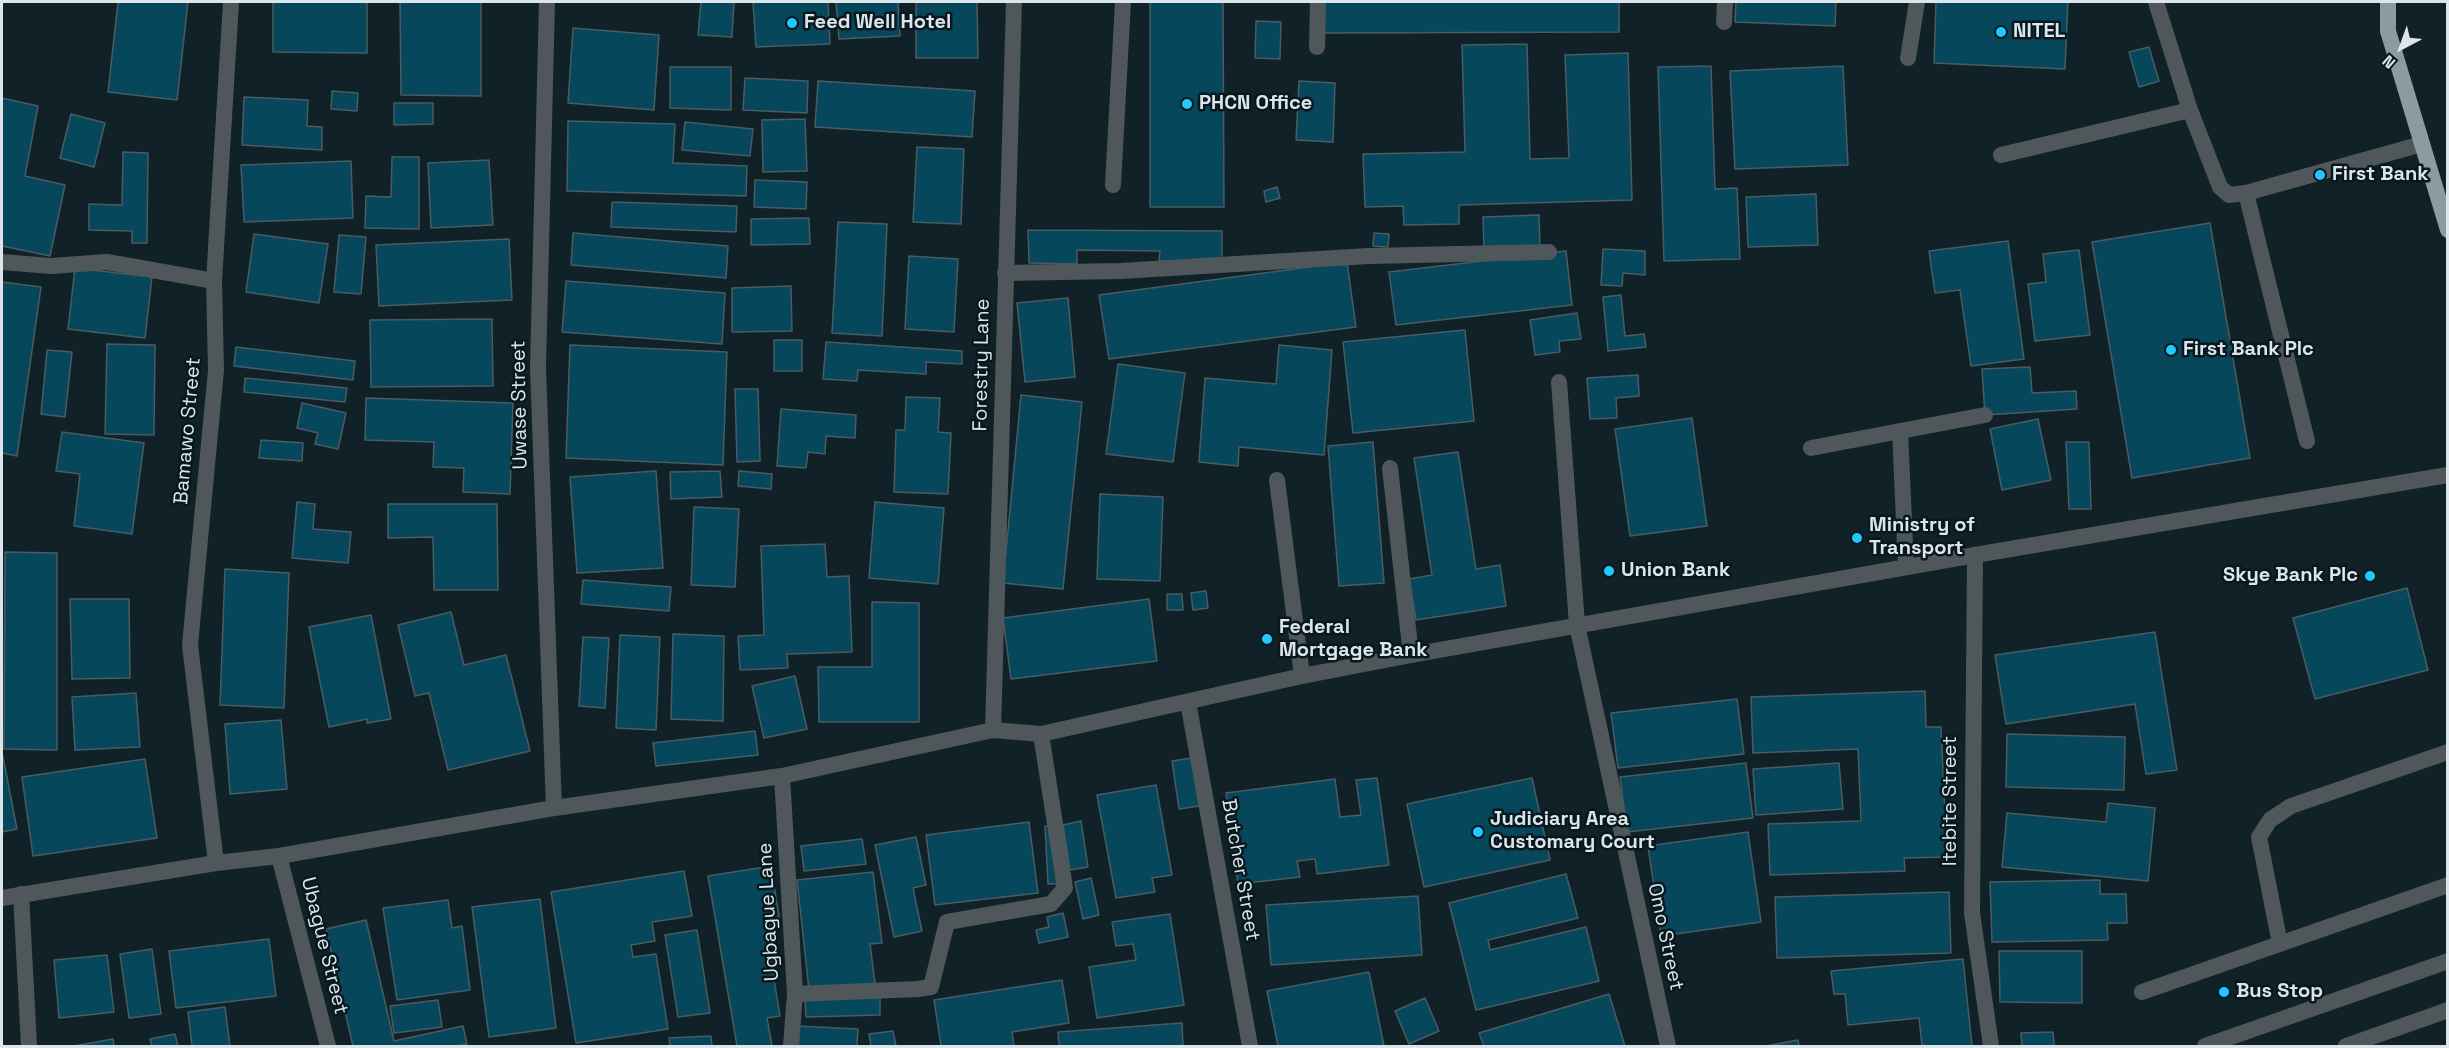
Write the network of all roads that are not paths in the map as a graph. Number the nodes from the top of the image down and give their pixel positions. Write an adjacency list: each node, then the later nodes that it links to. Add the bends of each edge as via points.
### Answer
1 (231, 2): 22 (street, Bamawo Street)
2 (547, 2): 41 (street, Uwase Street, via 538,367)
3 (1014, 2): 21 (street, Forestry Lane)
4 (1123, 2): 16 (street)
5 (1318, 2): 11 (street)
6 (1725, 2): 10 (street)
7 (1917, 2): 12 (street)
8 (2156, 2): 13 (street)
9 (2388, 2): 14 (highway, via 2388,31)
10 (1724, 22)
11 (1317, 47)
12 (1908, 58)
13 (2190, 110): 15 (street); 17 (street, via 2220,187 2229,195)
14 (2422, 144): 17 (street); 18 (highway)
15 (2001, 155)
16 (1113, 184)
17 (2246, 193): 26 (street)
18 (2448, 230)
19 (1549, 252): 21 (street, via 1369,256 1120,272)
20 (2, 262): 22 (street, via 51,266 107,262)
21 (1005, 273): 37 (street, Forestry Lane)
22 (214, 281): 43 (street, Bamawo Street, via 216,370 190,645)
23 (1559, 382): 33 (street, Omo Street)
24 (1985, 415): 25 (street)
25 (1900, 431): 27 (street); 32 (street)
26 (2307, 441)
27 (1811, 448)
28 (1390, 468): 34 (street)
29 (2448, 475): 31 (street)
30 (1277, 480): 35 (street)
31 (1975, 555): 32 (street); 57 (street, Itebite Street, via 1972,913)
32 (1906, 567): 33 (street)
33 (1577, 625): 34 (street); 56 (street, Omo Street)
34 (1411, 655): 35 (street)
35 (1302, 676): 36 (street)
36 (1188, 702): 38 (street); 55 (street, Butcher Street)
37 (993, 729): 38 (street); 40 (street)
38 (1041, 734): 50 (street, via 1065,888 1052,904 946,922 932,987)
39 (2448, 752): 47 (street, via 2291,806 2270,820 2259,837)
40 (782, 776): 41 (street); 50 (street, Ugbague Lane)
41 (554, 808): 42 (street)
42 (279, 856): 43 (street); 53 (street, Ubague Street)
43 (216, 862): 45 (street)
44 (2448, 885): 47 (street)
45 (21, 894): 46 (street); 52 (street)
46 (2, 898)
47 (2280, 944): 49 (street)
48 (2448, 961): 58 (street)
49 (2142, 992)
50 (795, 994): 54 (street, Ugbague Lane)
51 (2448, 1010): 59 (street)
52 (29, 1047)
53 (328, 1047)
54 (791, 1047)
55 (1250, 1047)
56 (1668, 1047)
57 (1990, 1047)
58 (2205, 1047)
59 (2346, 1047)

